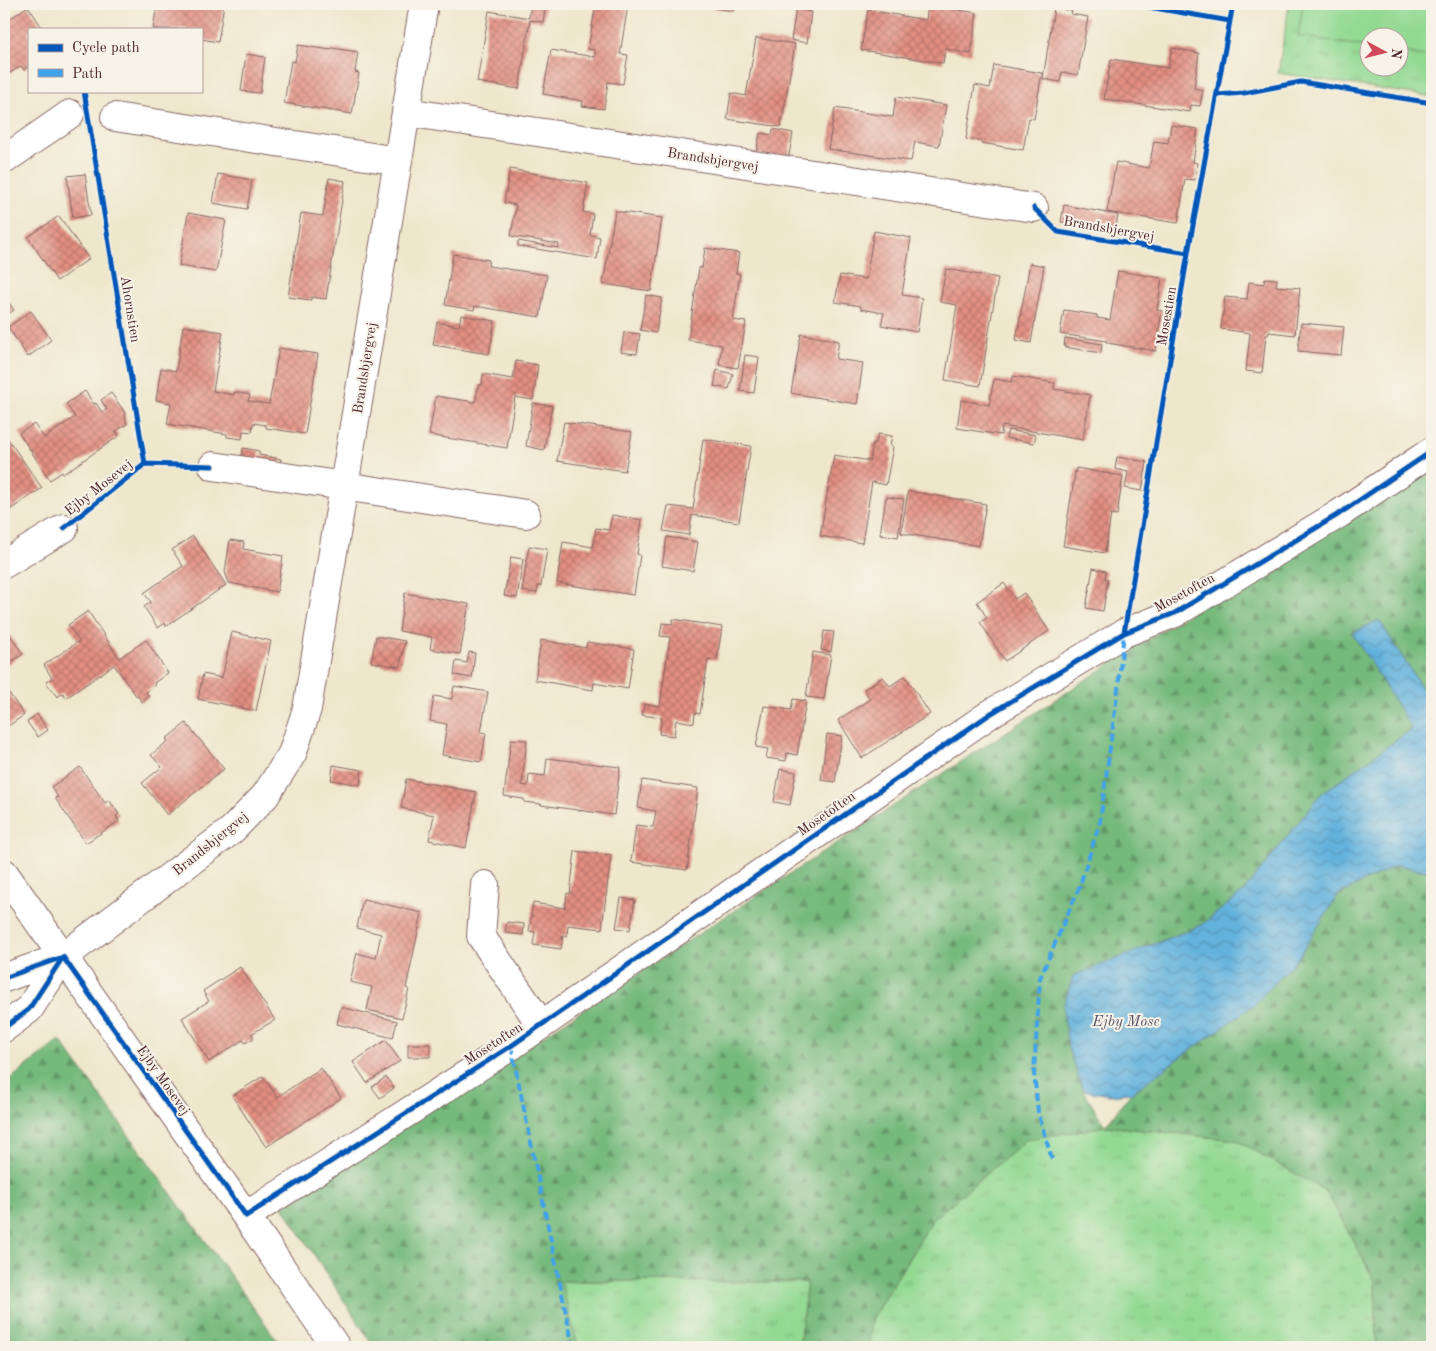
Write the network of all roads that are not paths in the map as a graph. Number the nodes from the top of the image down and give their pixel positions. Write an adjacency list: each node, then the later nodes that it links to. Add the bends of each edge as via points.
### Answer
1 (424, 4): 2 (street, Brandsbjergvej)
2 (406, 112): 6 (street, Brandsbjergvej); 7 (street, Brandsbjergvej)
3 (70, 114): 5 (street)
4 (116, 117): 6 (street)
5 (4, 160)
6 (398, 162): 10 (street, Brandsbjergvej)
7 (1034, 208)
8 (1432, 451): 18 (street, Mosetoften, via 1339,514 1175,613 1124,633 990,714)
9 (212, 466): 10 (street)
10 (344, 486): 11 (street); 16 (street, Brandsbjergvej, via 307,709 292,754 265,796 232,830)
11 (526, 514)
12 (64, 528): 13 (street, Ejby Mosevej)
13 (4, 564)
14 (4, 873): 16 (street, Ejby Mosevej)
15 (485, 885): 18 (street, Mosetoften, via 481,936)
16 (63, 957): 17 (street, Brandsbjergvej); 19 (street, Brandsbjergvej, via 29,1009); 20 (street, Ejby Mosevej)
17 (4, 978)
18 (541, 1025): 20 (street, Mosetoften)
19 (4, 1028)
20 (246, 1216): 21 (street, Ejby Mosevej)
21 (336, 1347)

